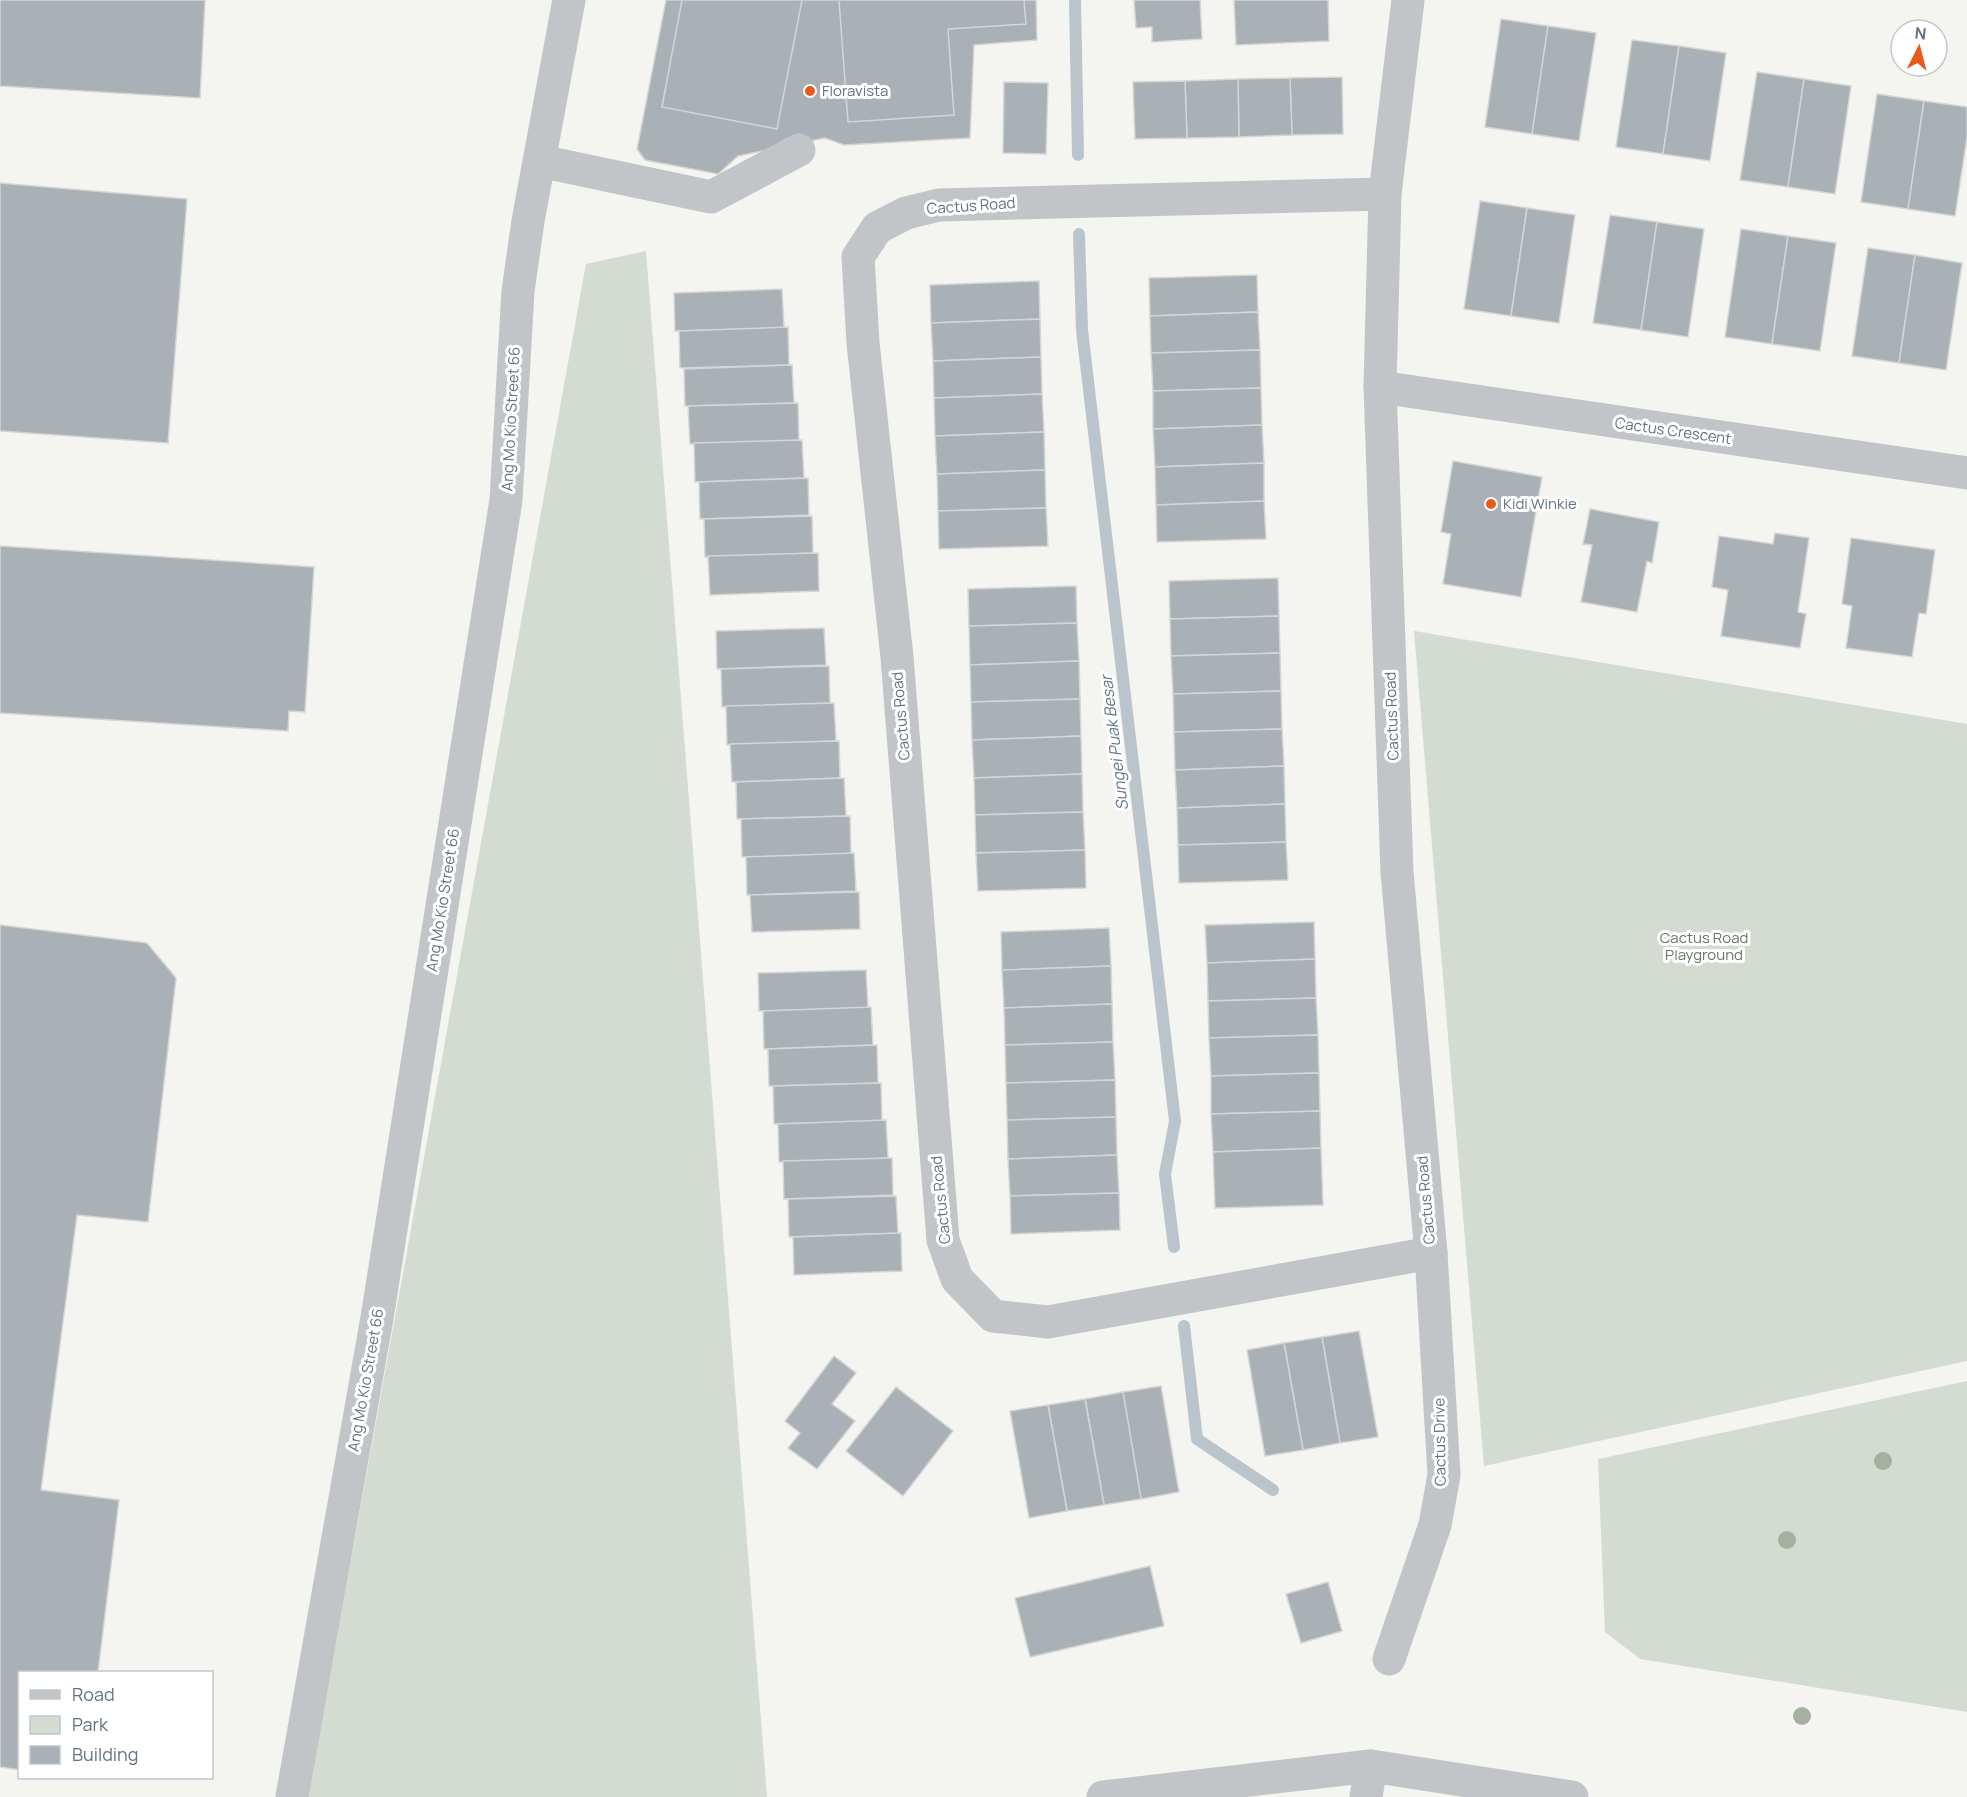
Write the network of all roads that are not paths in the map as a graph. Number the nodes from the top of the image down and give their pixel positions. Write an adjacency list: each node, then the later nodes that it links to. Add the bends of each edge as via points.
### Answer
1 (569, 0): 4 (street, Ang Mo Kio Street 66)
2 (1408, 0): 5 (street, Cactus Road)
3 (799, 150): 4 (street, via 711,197)
4 (540, 161): 12 (street, Ang Mo Kio Street 66, via 518,291 506,500 379,1307)
5 (1385, 194): 6 (street, Cactus Road); 8 (street, Cactus Road, via 939,205 906,213 877,228 858,257 898,669 943,1240 957,1279 993,1316 1048,1322)
6 (1380, 387): 7 (street, Cactus Crescent); 8 (street, Cactus Road, via 1397,872)
7 (1967, 473)
8 (1431, 1253): 9 (street, Cactus Drive, via 1444,1475 1435,1525)
9 (1389, 1659)
10 (1369, 1781): 11 (street); 14 (street)
11 (1195, 1791): 13 (street)
12 (292, 1797)
13 (1103, 1797)
14 (1572, 1797)

